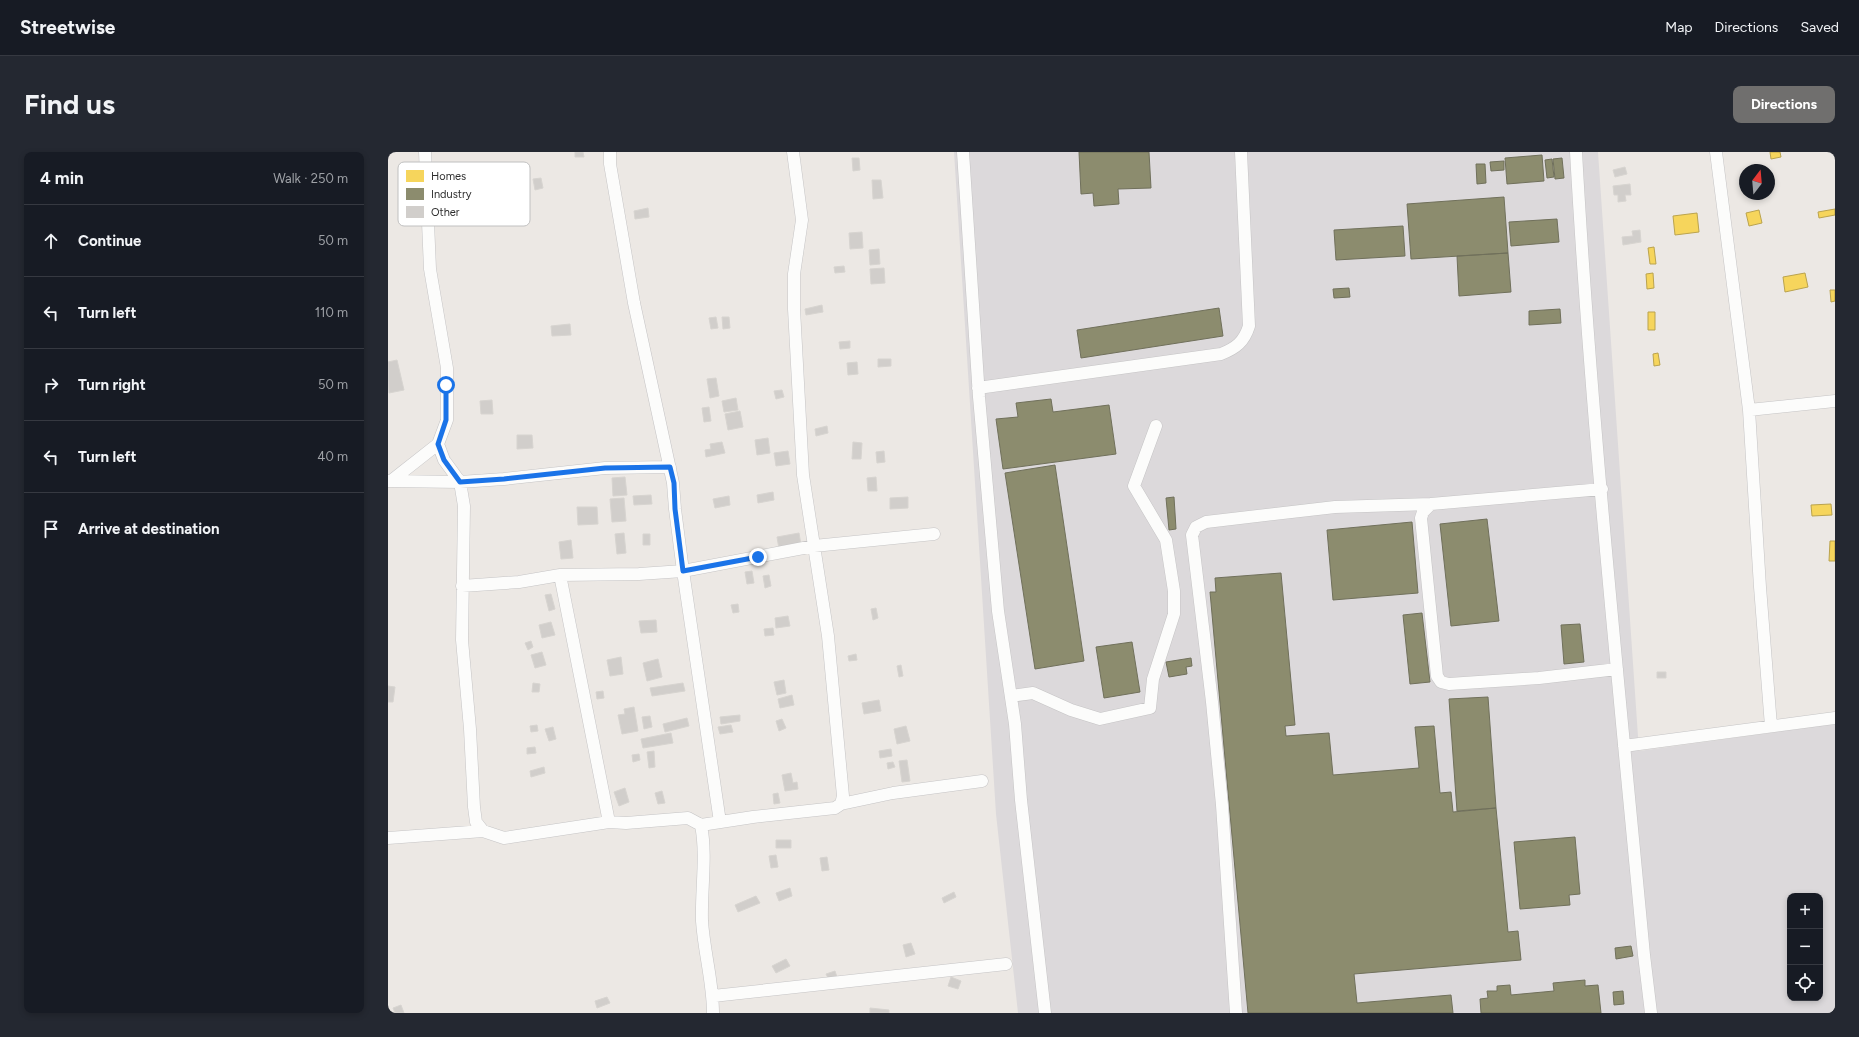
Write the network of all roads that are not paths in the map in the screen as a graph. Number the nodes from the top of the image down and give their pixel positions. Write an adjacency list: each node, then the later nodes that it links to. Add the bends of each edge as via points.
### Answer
1 (425, 152): 8 (street)
2 (610, 152): 15 (street, via 634,303)
3 (794, 152): 21 (street, via 802,220 794,274 794,309 803,474)
4 (963, 152): 10 (street)
5 (1241, 152): 10 (street, via 1249,326 1245,338 1237,347 1220,354)
6 (1576, 152): 18 (street, via 1582,264)
7 (1716, 152): 12 (street)
8 (425, 162)
9 (428, 226): 14 (street, via 430,269 447,368 446,420)
10 (978, 388): 26 (street, via 998,611)
11 (1835, 401): 12 (street)
12 (1749, 410): 28 (street)
13 (1156, 426): 26 (street, via 1134,486 1166,540 1174,591 1174,614 1153,679 1150,708 1100,719 1071,710 1034,692)
14 (438, 444): 16 (street); 17 (street, via 444,460)
15 (670, 467): 17 (street, via 605,468 512,479); 22 (street)
16 (390, 481): 17 (street)
17 (460, 482): 24 (street, via 464,506)
18 (1602, 489): 19 (street); 25 (street)
19 (1431, 504): 25 (street, via 1421,518 1437,676 1441,682 1449,684 1538,678); 41 (street, via 1335,507 1206,522 1196,527 1192,535 1221,789)
20 (934, 534): 21 (street)
21 (814, 546): 22 (street); 31 (street, via 828,636 843,796)
22 (683, 571): 23 (street); 33 (street)
23 (560, 575): 24 (street, via 518,582); 32 (street)
24 (462, 586): 35 (street, via 462,640 474,807 476,822)
25 (1618, 670): 29 (street)
26 (1011, 696): 40 (street)
27 (1835, 718): 28 (street)
28 (1771, 726): 29 (street)
29 (1624, 746): 42 (street)
30 (982, 781): 31 (street, via 893,793)
31 (841, 804): 33 (street, via 835,808)
32 (609, 822): 34 (street, via 688,818); 35 (street, via 504,838)
33 (720, 822): 34 (street)
34 (701, 825): 38 (street, via 704,840 702,922)
35 (483, 831): 36 (street)
36 (388, 838)
37 (1006, 964): 38 (street)
38 (713, 996): 39 (street)
39 (712, 1013)
40 (1045, 1013)
41 (1236, 1013)
42 (1651, 1013)

